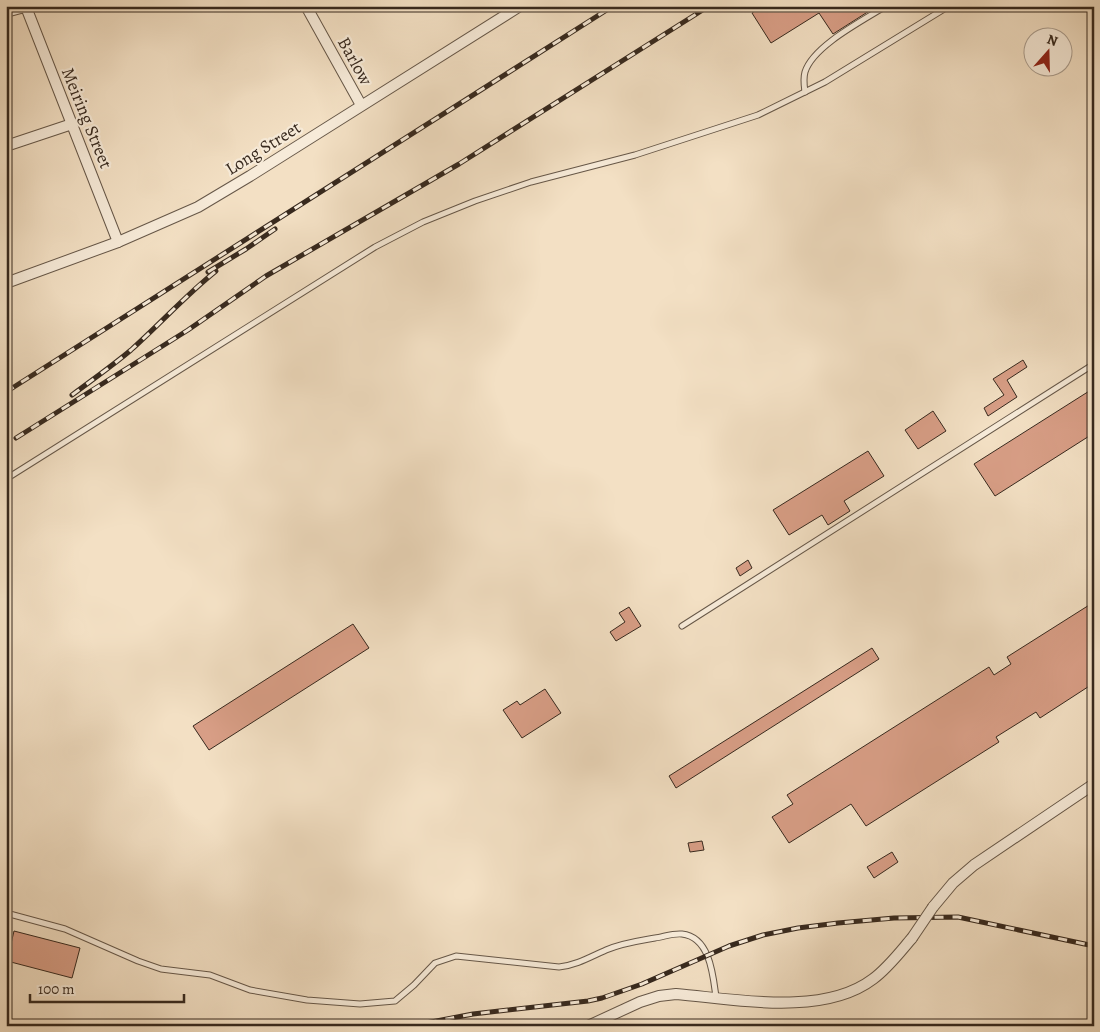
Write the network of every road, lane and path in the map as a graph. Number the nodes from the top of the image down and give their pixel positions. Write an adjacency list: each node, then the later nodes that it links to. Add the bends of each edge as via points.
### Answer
1 (306, 6): 8 (street, Barlow)
2 (520, 6): 8 (street, Long Street)
3 (886, 6): 7 (lane, via 826,44 816,54 804,73)
4 (949, 6): 7 (lane)
5 (27, 7): 6 (street); 9 (street, Meiring Street)
6 (6, 12)
7 (805, 92): 14 (lane, via 758,115 635,154 531,182 423,222 367,252)
8 (361, 106): 11 (street, Long Street, via 198,207)
9 (72, 124): 10 (street); 11 (street, Meiring Street)
10 (6, 146)
11 (118, 242): 12 (street, Long Street)
12 (6, 283)
13 (1094, 364): 15 (lane)
14 (6, 479)
15 (682, 626)
16 (1094, 784): 18 (street, bridge, via 974,865 953,883 912,938 873,980 848,994 818,1001 794,1003)
17 (6, 913): 18 (lane, via 65,929 161,969 210,975 250,990 307,1000 360,1004 395,1001 435,962 456,956 570,966 618,945 682,934 699,942 707,955)
18 (716, 997): 19 (street, via 659,996)
19 (588, 1026)

